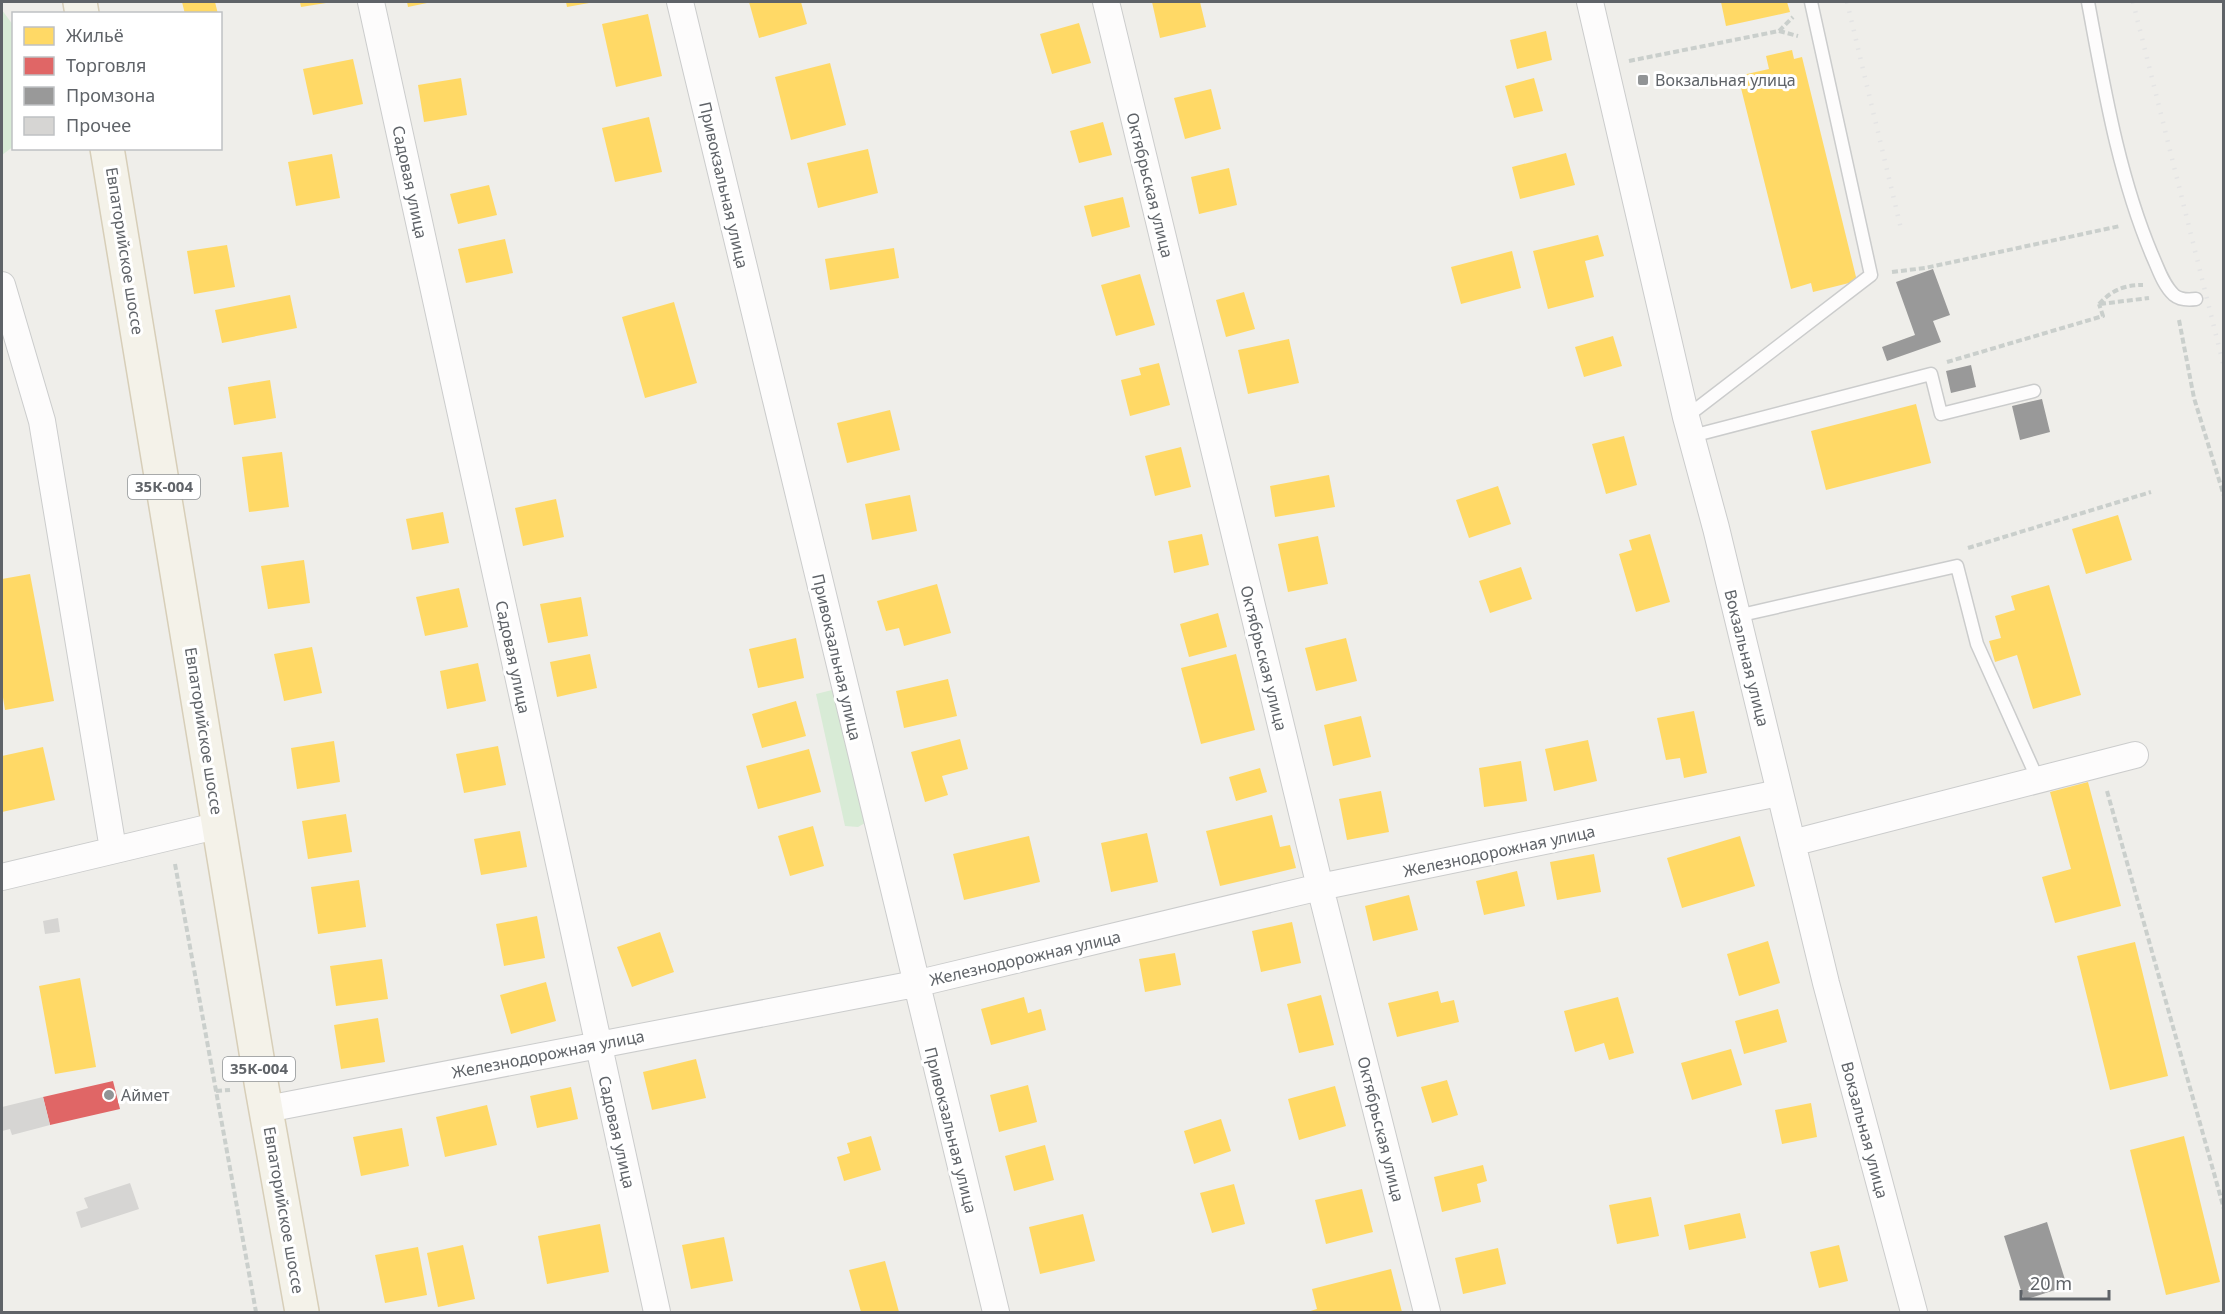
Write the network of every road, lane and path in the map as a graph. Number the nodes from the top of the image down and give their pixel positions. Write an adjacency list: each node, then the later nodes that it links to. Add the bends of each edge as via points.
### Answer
1 (371, 2): 33 (street, Садовая улица)
2 (680, 2): 32 (street, Привокзальная улица)
3 (1106, 2): 31 (street, Октябрьская улица)
4 (1590, 2): 7 (street, Вокзальная улица)
5 (2088, 2): 9 (lane, via 2103,82)
6 (1806, 5): 7 (path, via 1779,31); 10 (lane)
7 (1605, 65): 17 (street, Вокзальная улица)
8 (107, 150): 26 (main road, Евпаторийское шоссе / 35К-004)
9 (2138, 222): 10 (path, via 1925,268); 12 (lane, via 2162,278)
10 (1870, 274): 17 (lane)
11 (2, 285): 29 (street, via 42,421)
12 (2174, 295): 13 (lane); 14 (path); 14 (path, via 2155,285 2127,285 2109,293); 19 (path, via 2194,398)
13 (2196, 299)
14 (2099, 304): 15 (path, via 2103,316 1940,364)
15 (1931, 374): 16 (lane, via 1941,414); 17 (lane)
16 (2034, 391)
17 (1689, 427): 21 (street, Вокзальная улица)
18 (2151, 492): 20 (path, via 1964,550)
19 (2223, 496)
20 (1957, 566): 21 (lane); 24 (lane, via 1977,644)
21 (1737, 616): 25 (street, Вокзальная улица)
22 (2135, 755): 23 (street)
23 (2100, 764): 24 (street); 37 (path)
24 (2038, 780): 28 (street)
25 (1779, 794): 28 (street, Вокзальная улица); 31 (street, Железнодорожная улица)
26 (220, 825): 27 (street); 36 (main road, Евпаторийское шоссе / 35К-004)
27 (170, 836): 29 (street); 35 (path)
28 (1792, 843): 43 (street, Вокзальная улица)
29 (113, 849): 30 (street)
30 (2, 877)
31 (1320, 887): 32 (street, Железнодорожная улица); 42 (street, Октябрьская улица)
32 (915, 984): 33 (street, Железнодорожная улица); 41 (street, Привокзальная улица)
33 (597, 1044): 36 (street, Железнодорожная улица); 40 (street, Садовая улица)
34 (236, 1090): 35 (path)
35 (216, 1091): 38 (path)
36 (267, 1110): 39 (main road, Евпаторийское шоссе / 35К-004)
37 (2223, 1209)
38 (256, 1312)
39 (302, 1312)
40 (657, 1312)
41 (996, 1312)
42 (1427, 1312)
43 (1914, 1312)

